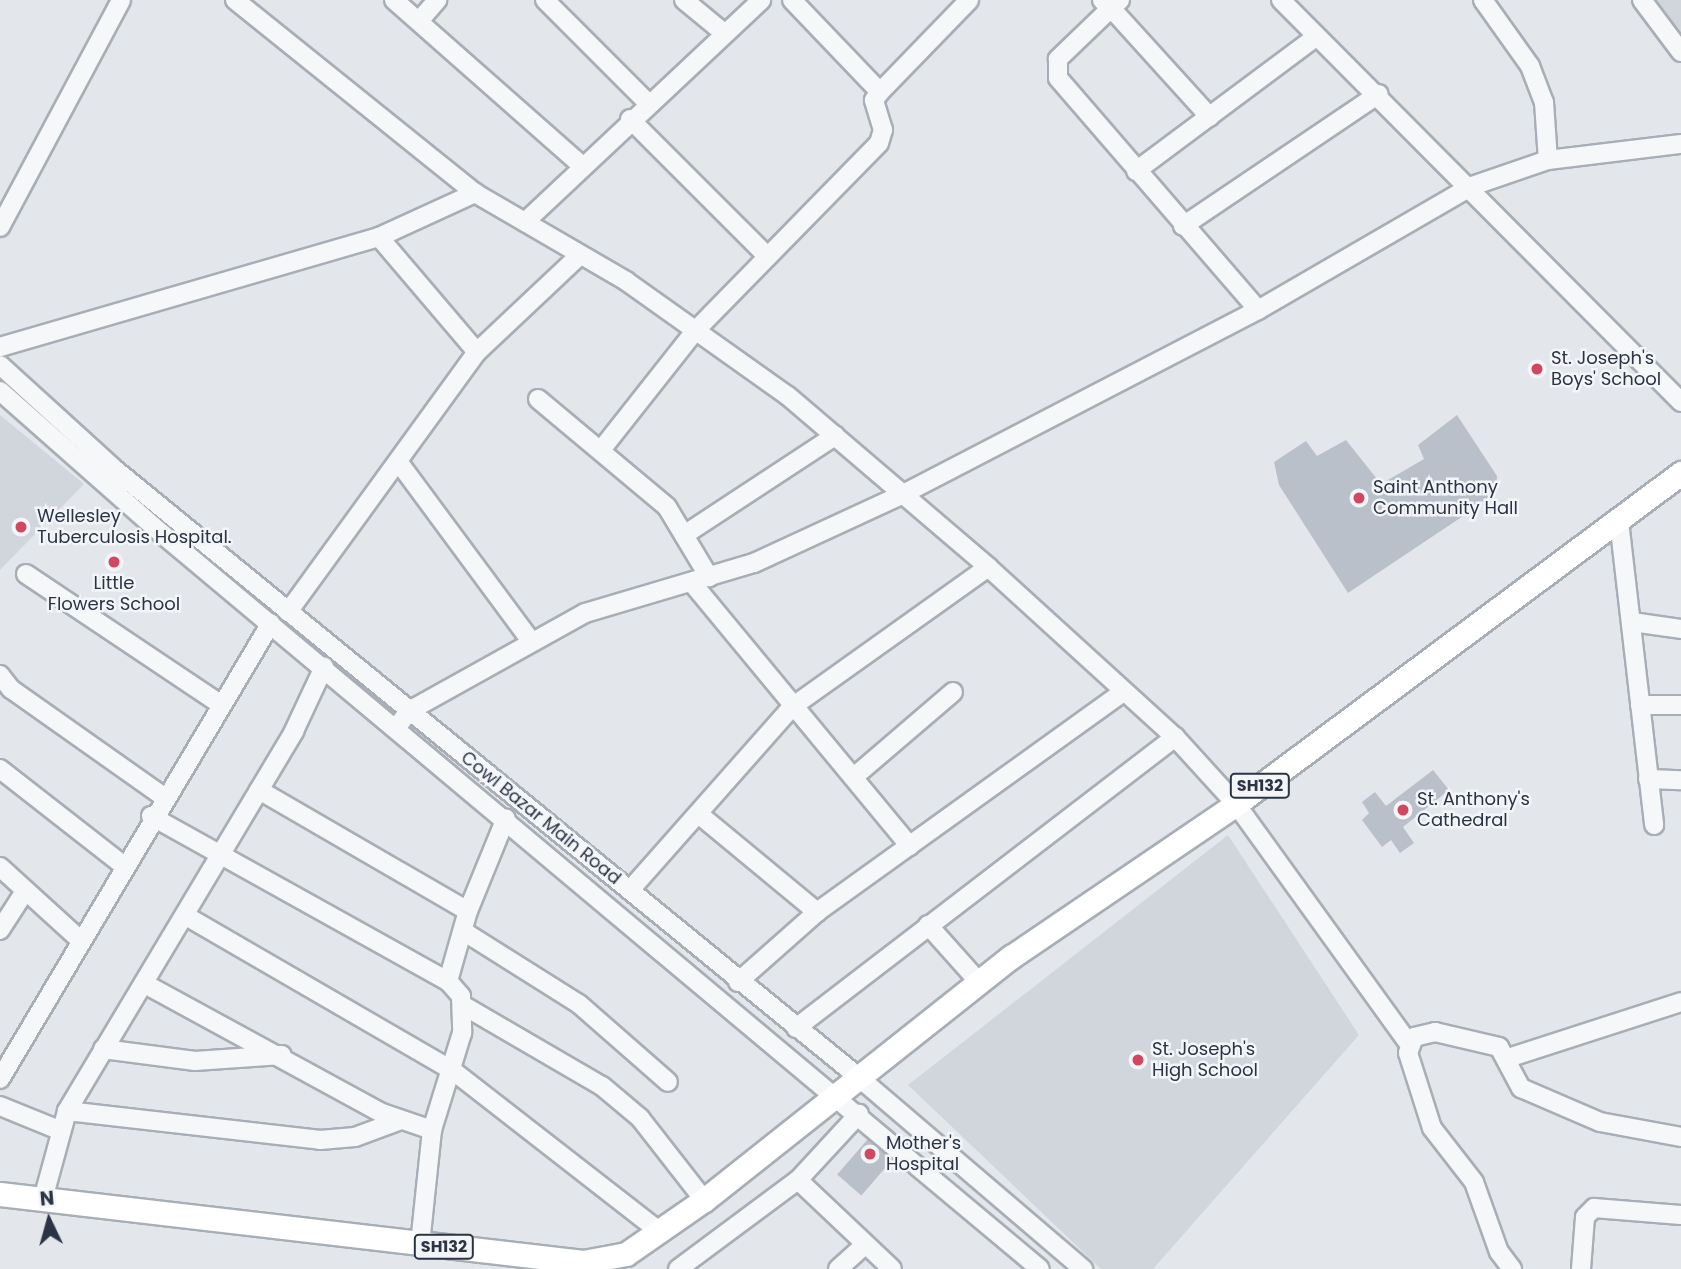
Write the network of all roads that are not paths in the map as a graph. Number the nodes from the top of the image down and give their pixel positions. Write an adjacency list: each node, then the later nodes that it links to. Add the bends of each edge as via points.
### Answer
1 (121, 0): 31 (street)
2 (235, 0): 28 (street)
3 (394, 0): 14 (street)
4 (437, 0): 14 (street)
5 (545, 0): 20 (street)
6 (684, 0): 15 (street)
7 (761, 0): 15 (street)
8 (792, 0): 18 (street)
9 (1281, 0): 16 (street)
10 (1483, 0): 24 (street, via 1530,66 1546,112)
11 (1642, 0): 17 (street)
12 (961, 3): 18 (street)
13 (1111, 3): 21 (street); 26 (street, via 1055,69)
14 (419, 21): 25 (street)
15 (724, 33): 20 (street)
16 (1316, 37): 19 (street); 21 (street)
17 (1681, 52)
18 (880, 92): 34 (street, via 874,100 883,130 879,143)
19 (1379, 94): 27 (street); 30 (street)
20 (647, 102): 22 (street)
21 (1210, 117): 26 (street)
22 (630, 119): 25 (street); 34 (street)
23 (1681, 144): 24 (street)
24 (1548, 160): 27 (street)
25 (582, 166): 29 (street)
26 (1136, 171): 30 (street)
27 (1472, 186): 35 (street); 42 (street)
28 (475, 193): 29 (street); 32 (street)
29 (525, 222): 33 (street)
30 (1183, 226): 35 (street)
31 (0, 227)
32 (379, 237): 37 (street); 38 (street)
33 (580, 255): 36 (street); 38 (street)
34 (767, 256): 36 (street)
35 (1258, 310): 47 (street)
36 (695, 331): 43 (street); 44 (street)
37 (0, 347)
38 (477, 352): 45 (street)
39 (0, 365): 53 (street, Cowl Bazar Main Road)
40 (0, 391): 55 (street, Cowl Bazar Main Road)
41 (538, 399): 44 (street)
42 (1681, 402)
43 (835, 436): 47 (street); 49 (street)
44 (601, 450): 49 (street, via 667,507)
45 (400, 464): 53 (street); 57 (street)
46 (1681, 473): 48 (main road, SH132)
47 (903, 494): 50 (street); 52 (street)
48 (1619, 522): 54 (street); 75 (main road, SH132)
49 (684, 535): 52 (street)
50 (988, 567): 60 (street); 65 (street)
51 (26, 574): 62 (street)
52 (701, 581): 57 (street, via 585,613); 65 (street)
53 (288, 612): 66 (street, Cowl Bazar Main Road)
54 (1632, 622): 56 (street); 63 (street)
55 (271, 623): 58 (street, Cowl Bazar Main Road); 62 (street)
56 (1681, 629)
57 (530, 640): 66 (street)
58 (324, 667): 67 (street, Cowl Bazar Main Road); 73 (street)
59 (0, 674): 74 (street, via 11,690)
60 (1124, 691): 68 (street); 80 (street)
61 (953, 692): 70 (street)
62 (220, 704): 74 (street)
63 (1640, 705): 64 (street); 71 (street)
64 (1681, 705)
65 (792, 707): 70 (street); 77 (street)
66 (409, 711): 67 (street); 84 (street, Cowl Bazar Main Road)
67 (397, 727): 78 (street, Cowl Bazar Main Road)
68 (1175, 737): 75 (street); 89 (street)
69 (0, 769): 82 (street)
70 (855, 776): 80 (street)
71 (1648, 779): 72 (street); 79 (street)
72 (1681, 780)
73 (260, 790): 81 (street); 86 (street, via 355,851)
74 (164, 797): 76 (street)
75 (1236, 804): 94 (main road, SH132); 100 (street)
76 (151, 816): 81 (street); 82 (street)
77 (701, 816): 84 (street); 87 (street)
78 (506, 818): 86 (street); 108 (street, Cowl Bazar Main Road)
79 (1654, 825)
80 (910, 846): 87 (street)
81 (219, 856): 88 (street); 93 (street)
82 (124, 866): 92 (street)
83 (0, 867): 85 (street)
84 (630, 890): 95 (street, Cowl Bazar Main Road)
85 (25, 891): 90 (street); 92 (street)
86 (468, 911): 91 (street)
87 (817, 912): 95 (street)
88 (186, 916): 96 (street); 104 (street)
89 (928, 925): 94 (street); 99 (street)
90 (0, 930)
91 (463, 931): 93 (street); 107 (street, via 579,1003)
92 (79, 939): 106 (street)
93 (448, 981): 98 (street)
94 (978, 981): 105 (main road, SH132)
95 (738, 982): 99 (street, Cowl Bazar Main Road)
96 (145, 984): 101 (street); 102 (street)
97 (1681, 1002): 103 (street)
98 (466, 1007): 104 (street); 119 (street, via 602,1086 640,1118)
99 (796, 1028): 105 (street, Cowl Bazar Main Road)
100 (1409, 1044): 103 (street, via 1435,1032 1499,1047); 130 (street, via 1432,1128 1474,1182 1499,1252)
101 (103, 1049): 102 (street, via 195,1061); 110 (street)
102 (282, 1055): 112 (street)
103 (1508, 1058): 115 (street, via 1521,1088 1600,1122)
104 (452, 1070): 114 (street); 121 (street)
105 (856, 1075): 108 (main road, SH132); 123 (street, Cowl Bazar Main Road)
106 (0, 1079)
107 (668, 1082)
108 (834, 1093): 111 (street, Cowl Bazar Main Road); 119 (main road, SH132)
109 (0, 1106): 113 (street)
110 (66, 1111): 112 (street, via 320,1140 355,1137); 113 (street)
111 (859, 1114): 116 (street); 128 (street, Cowl Bazar Main Road)
112 (398, 1121): 114 (street)
113 (59, 1130): 118 (street)
114 (432, 1130): 122 (street)
115 (1681, 1137)
116 (798, 1180): 124 (street); 125 (street)
117 (0, 1194): 118 (main road, SH132)
118 (43, 1199): 122 (main road, SH132)
119 (704, 1200): 121 (main road, SH132)
120 (1681, 1215): 131 (street, via 1594,1208 1586,1217)
121 (660, 1233): 122 (main road, SH132, via 626,1254 583,1262)
122 (420, 1244)
123 (1053, 1244): 128 (street); 129 (street, Cowl Bazar Main Road)
124 (865, 1245): 126 (street); 127 (street)
125 (678, 1269)
126 (838, 1269)
127 (892, 1269)
128 (1040, 1269)
129 (1083, 1269)
130 (1511, 1269)
131 (1581, 1269)

